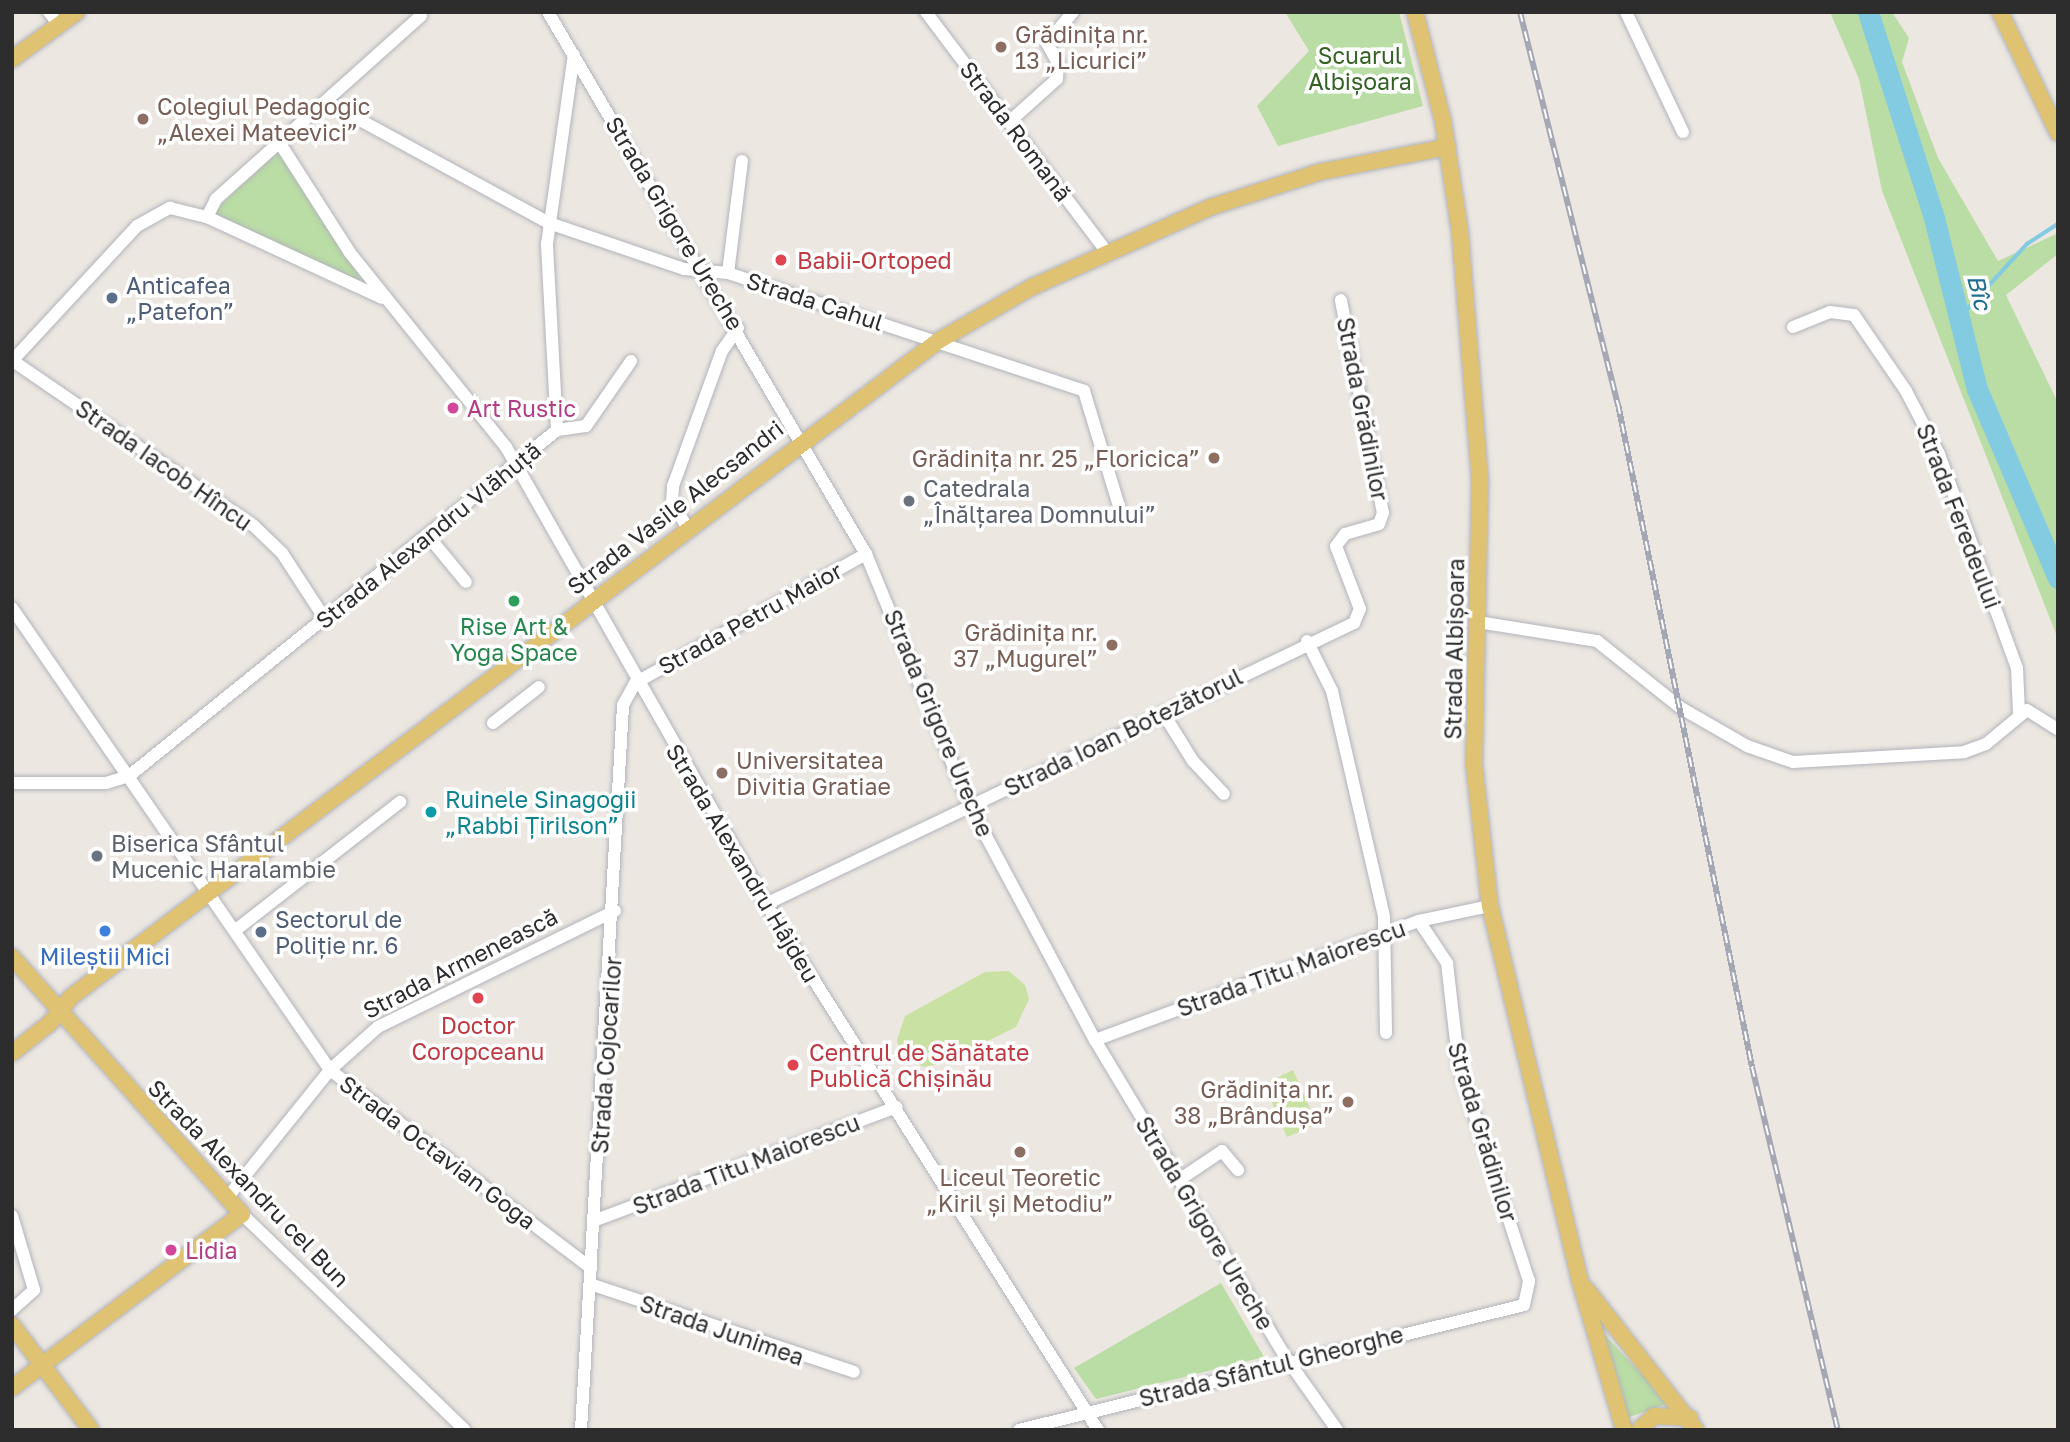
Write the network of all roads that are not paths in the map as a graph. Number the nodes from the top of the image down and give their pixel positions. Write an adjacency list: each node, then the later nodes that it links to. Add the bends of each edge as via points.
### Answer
1 (77, 12): 9 (main road)
2 (548, 12): 10 (street, Strada Grigore Ureche)
3 (926, 12): 13 (street, Strada Romană)
4 (1073, 12): 13 (street, via 1047,43 1058,63 1057,79)
5 (1415, 12): 17 (main road, Strada Albișoara)
6 (1626, 12): 14 (street)
7 (2000, 12): 15 (main road)
8 (421, 16): 12 (street)
9 (54, 18): 11 (main road)
10 (573, 55): 20 (street, Strada Alexandru Vlăhuță); 22 (street, Strada Grigore Ureche)
11 (12, 59)
12 (327, 102): 16 (street); 20 (street, Strada Cahul)
13 (1009, 122): 21 (street, Strada Romană)
14 (1684, 132)
15 (2058, 133)
16 (281, 145): 19 (street, via 216,200); 24 (street, Strada Alexandru Hâjdeu)
17 (1448, 148): 21 (main road, Strada Vasile Alecsandri, via 1274,186); 43 (main road, Strada Albișoara, via 1480,480)
18 (742, 161): 23 (street)
19 (207, 217): 24 (street, Strada Alexandru Hâjdeu); 29 (street, Strada Alexandru Hâjdeu, via 170,208 137,226)
20 (549, 223): 22 (street, Strada Cahul); 31 (street, Strada Alexandru Vlăhuță)
21 (1106, 251): 28 (main road, Strada Vasile Alecsandri)
22 (703, 273): 23 (street, Strada Cahul); 27 (street, Strada Grigore Ureche)
23 (728, 273): 28 (street, Strada Cahul)
24 (385, 300): 33 (street, Strada Alexandru Hâjdeu)
25 (1341, 300): 41 (street, Strada Grădinilor, via 1384,513 1379,524 1345,534 1336,546)
26 (1793, 327): 48 (street, Strada Feredeului, via 1830,312 1854,316 1906,391 1939,454 2017,667)
27 (738, 328): 32 (street, Strada Grigore Ureche); 35 (street, via 722,351 673,486 673,502)
28 (938, 341): 32 (main road, Strada Vasile Alecsandri); 34 (street, Strada Cahul, via 1084,391)
29 (13, 361): 42 (street, Strada Iacob Hîncu, via 254,526 282,553)
30 (631, 361): 31 (street, via 586,426)
31 (557, 430): 33 (street, Strada Alexandru Vlăhuță)
32 (800, 440): 35 (main road, Strada Vasile Alecsandri); 37 (street, Strada Grigore Ureche)
33 (517, 466): 36 (street, Strada Alexandru Vlăhuță); 39 (street, Strada Alexandru Hâjdeu)
34 (1119, 506)
35 (687, 527): 39 (main road, Strada Vasile Alecsandri)
36 (429, 537): 38 (street); 42 (street, Strada Alexandru Vlăhuță)
37 (866, 554): 45 (street, Strada Petru Maior); 55 (street, Strada Grigore Ureche)
38 (466, 582)
39 (590, 601): 45 (street, Strada Alexandru Hâjdeu); 56 (main road, Strada Vasile Alecsandri)
40 (12, 608): 51 (street, Strada Octavian Goga)
41 (1360, 609): 44 (street, Strada Ioan Botezătorul, via 1354,623)
42 (325, 619): 51 (street, Strada Alexandru Vlăhuță)
43 (1478, 622): 48 (street, via 1597,641 1681,708 1747,746 1793,762 1964,752 1986,744); 58 (main road, Strada Albișoara, via 1474,764)
44 (1307, 641): 47 (street, Strada Ioan Botezătorul); 62 (street, via 1332,691)
45 (635, 683): 57 (street, Strada Alexandru Hâjdeu); 59 (street, Strada Cojocarilor, via 623,705)
46 (539, 687): 49 (street)
47 (1163, 713): 53 (street, via 1193,761); 55 (street, Strada Ioan Botezătorul)
48 (2019, 713): 50 (street, via 2035,711)
49 (494, 723)
50 (2058, 729)
51 (130, 776): 52 (street, Strada Alexandru Vlăhuță, via 106,783); 56 (street, Strada Octavian Goga)
52 (12, 783)
53 (1224, 794)
54 (400, 802): 61 (street)
55 (970, 806): 57 (street, Strada Ioan Botezătorul); 66 (street, Strada Grigore Ureche)
56 (212, 891): 61 (street, Strada Octavian Goga); 64 (main road, Strada Vasile Alecsandri)
57 (766, 904): 69 (street, Strada Alexandru Hâjdeu)
58 (1490, 906): 60 (street, Strada Titu Maiorescu); 77 (main road, Strada Albișoara)
59 (615, 911): 68 (street, Strada Armenească, via 378,1027); 75 (street, Strada Cojocarilor)
60 (1419, 921): 62 (street, Strada Titu Maiorescu); 79 (street, Strada Grădinilor, via 1447,963 1459,1067 1529,1281)
61 (237, 929): 68 (street, Strada Octavian Goga)
62 (1384, 934): 65 (street); 66 (street, Strada Titu Maiorescu)
63 (12, 957): 64 (main road, Strada Alexandru cel Bun)
64 (58, 1013): 67 (main road, Strada Vasile Alecsandri); 72 (main road, Strada Alexandru cel Bun)
65 (1386, 1033)
66 (1095, 1040): 71 (street, Strada Grigore Ureche)
67 (12, 1053)
68 (330, 1070): 72 (street, Strada Armenească); 76 (street, Strada Octavian Goga)
69 (896, 1107): 75 (street, Strada Titu Maiorescu); 86 (street, Strada Alexandru Hâjdeu)
70 (1238, 1170): 71 (street, via 1222,1151)
71 (1179, 1180): 82 (street, Strada Grigore Ureche)
72 (227, 1198): 73 (main road, Strada Alexandru cel Bun)
73 (242, 1214): 83 (main road); 90 (street, Strada Alexandru cel Bun)
74 (12, 1216): 80 (street, via 34,1287)
75 (596, 1220): 76 (street, Strada Cojocarilor)
76 (591, 1268): 78 (street, Strada Cojocarilor)
77 (1580, 1281): 87 (main road, Strada Albișoara); 95 (main road, Strada Albișoara)
78 (590, 1284): 84 (street, Strada Junimea); 88 (street, Strada Cojocarilor)
79 (1524, 1305): 82 (street, Strada Sfântul Gheorghe)
80 (12, 1310)
81 (12, 1325): 83 (main road)
82 (1287, 1359): 86 (street, Strada Sfântul Gheorghe); 94 (street, Strada Grigore Ureche)
83 (42, 1365): 85 (main road); 89 (main road)
84 (854, 1372)
85 (12, 1388)
86 (1088, 1412): 92 (street, Strada Sfântul Gheorghe); 93 (street, Strada Alexandru Hâjdeu)
87 (1693, 1424): 96 (main road, via 1654,1416)
88 (581, 1425): 91 (street)
89 (91, 1430)
90 (465, 1430)
91 (570, 1430)
92 (1019, 1430)
93 (1098, 1430)
94 (1337, 1430)
95 (1624, 1430)
96 (1639, 1430)

